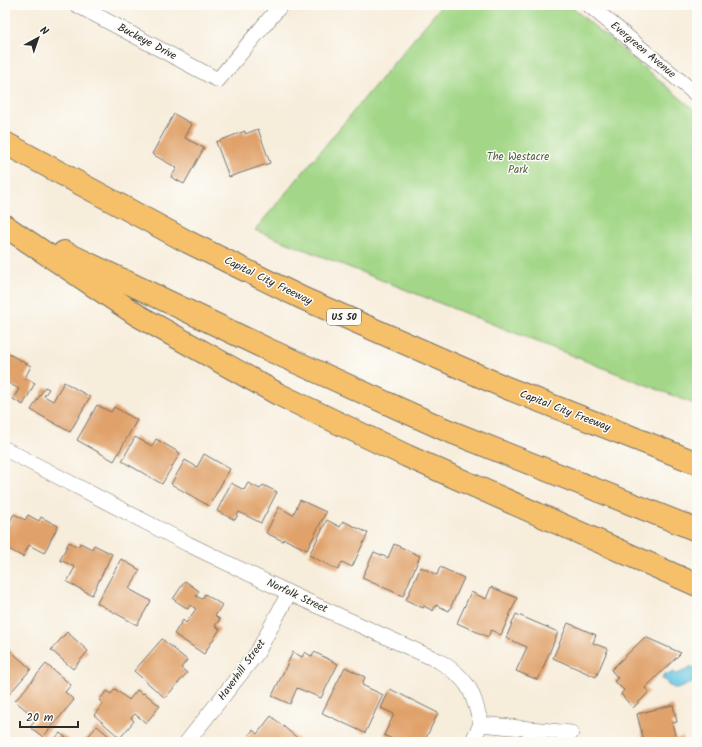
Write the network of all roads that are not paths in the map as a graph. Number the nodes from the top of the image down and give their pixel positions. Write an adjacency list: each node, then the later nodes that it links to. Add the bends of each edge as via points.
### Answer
1 (77, 5): 2 (street, Buckeye Drive, via 218,80)
2 (281, 5)
3 (589, 5): 4 (street, Evergreen Avenue)
4 (697, 95)
5 (5, 143): 8 (highway, Capital City Freeway / US 50, via 188,242 302,298 507,388)
6 (5, 225): 9 (highway, via 267,349 444,428); 10 (highway, via 137,315 278,394 407,456)
7 (5, 450): 11 (street, Norfolk Street)
8 (697, 463)
9 (697, 530)
10 (697, 585)
11 (289, 593): 12 (street, Norfolk Street, via 454,670 471,689); 14 (street, Haverhill Street, via 252,659)
12 (480, 724): 13 (street); 15 (street)
13 (571, 733)
14 (187, 742)
15 (472, 742)

